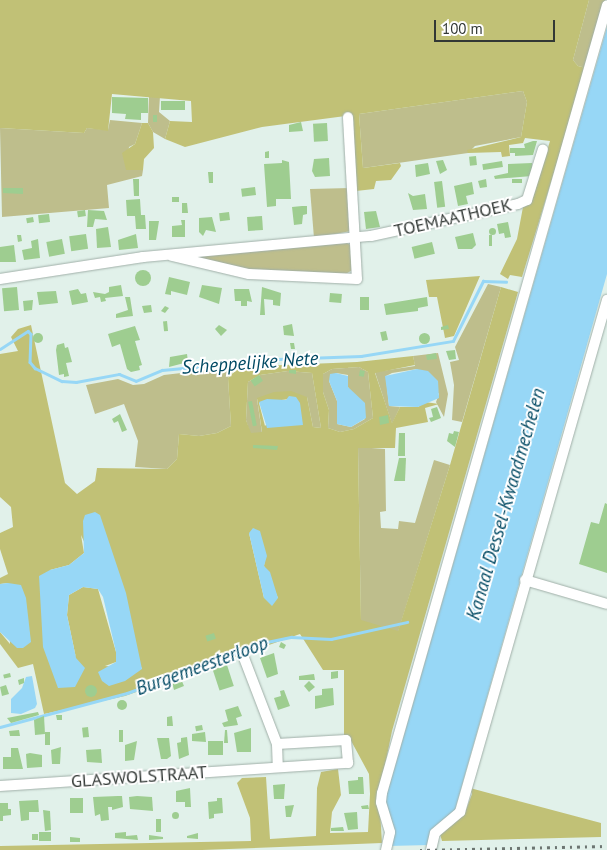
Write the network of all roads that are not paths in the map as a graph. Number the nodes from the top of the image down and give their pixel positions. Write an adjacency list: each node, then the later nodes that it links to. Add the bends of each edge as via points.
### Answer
1 (607, 5): 14 (street, via 382,793 381,802 390,832)
2 (348, 117): 4 (street, TOEMAATHOEK)
3 (543, 149): 4 (street, TOEMAATHOEK, via 527,200)
4 (355, 238): 5 (street, TOEMAATHOEK); 5 (street, TOEMAATHOEK, via 357,279 249,274)
5 (169, 254): 6 (street, TOEMAATHOEK)
6 (0, 279)
7 (607, 300): 8 (street)
8 (525, 580): 9 (street); 15 (street, via 460,812 435,833)
9 (607, 604)
10 (244, 658): 11 (street)
11 (276, 744): 12 (street); 12 (street, GLASWOLSTRAAT, via 346,740 348,763)
12 (278, 767): 13 (street, GLASWOLSTRAAT)
13 (0, 786)
14 (386, 850)
15 (431, 850)

